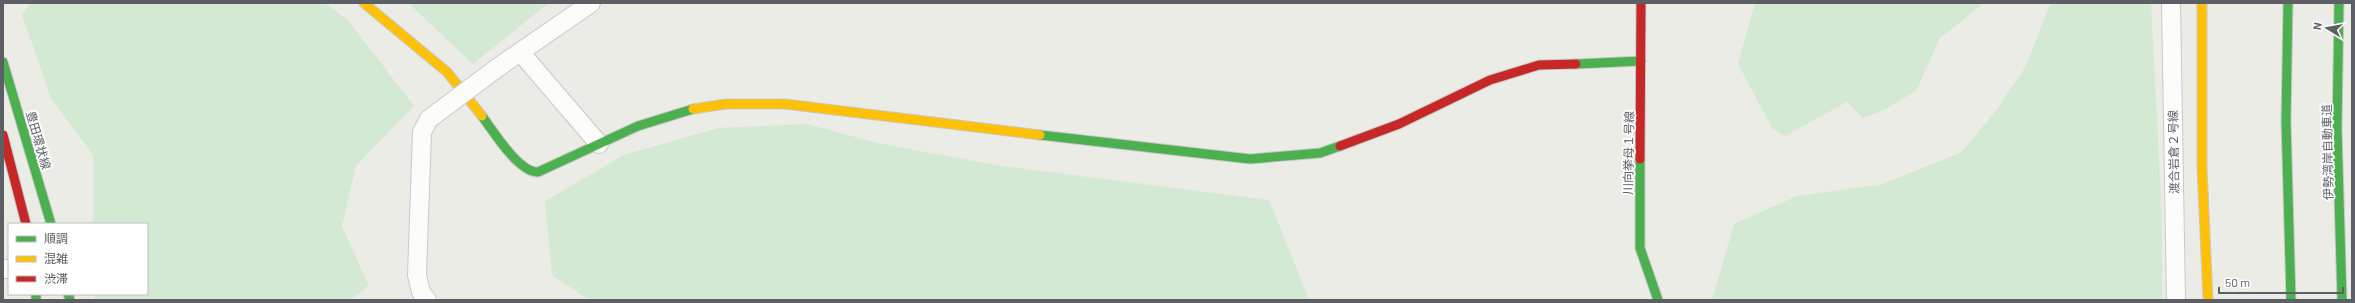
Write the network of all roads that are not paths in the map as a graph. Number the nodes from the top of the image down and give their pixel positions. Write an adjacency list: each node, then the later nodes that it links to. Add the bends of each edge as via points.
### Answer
1 (364, 3): 12 (main road, via 447,72 526,170 540,173)
2 (591, 3): 8 (street)
3 (1641, 3): 9 (main road, 川向挙母１号線)
4 (2171, 3): 17 (street, 渡合岩倉２号線)
5 (2202, 3): 18 (main road, via 2202,167)
6 (2288, 3): 19 (main road, via 2286,121)
7 (2339, 3): 20 (main road, 伊勢湾岸自動車道, via 2337,128)
8 (521, 53): 12 (street); 15 (street, bridge, via 429,119 422,132 417,275 421,292)
9 (1641, 61): 12 (main road, via 1539,65 1506,73 1377,133 1320,153 1291,157 1250,159 1176,151 785,102 730,103 695,108 653,119); 16 (main road, 川向挙母１号線, via 1640,248)
10 (3, 62): 14 (main road, 豊田環状線)
11 (3, 135): 13 (main road)
12 (599, 144)
13 (26, 223)
14 (51, 223)
15 (427, 300)
16 (1658, 300)
17 (2176, 300)
18 (2208, 300)
19 (2291, 300)
20 (2342, 300)

